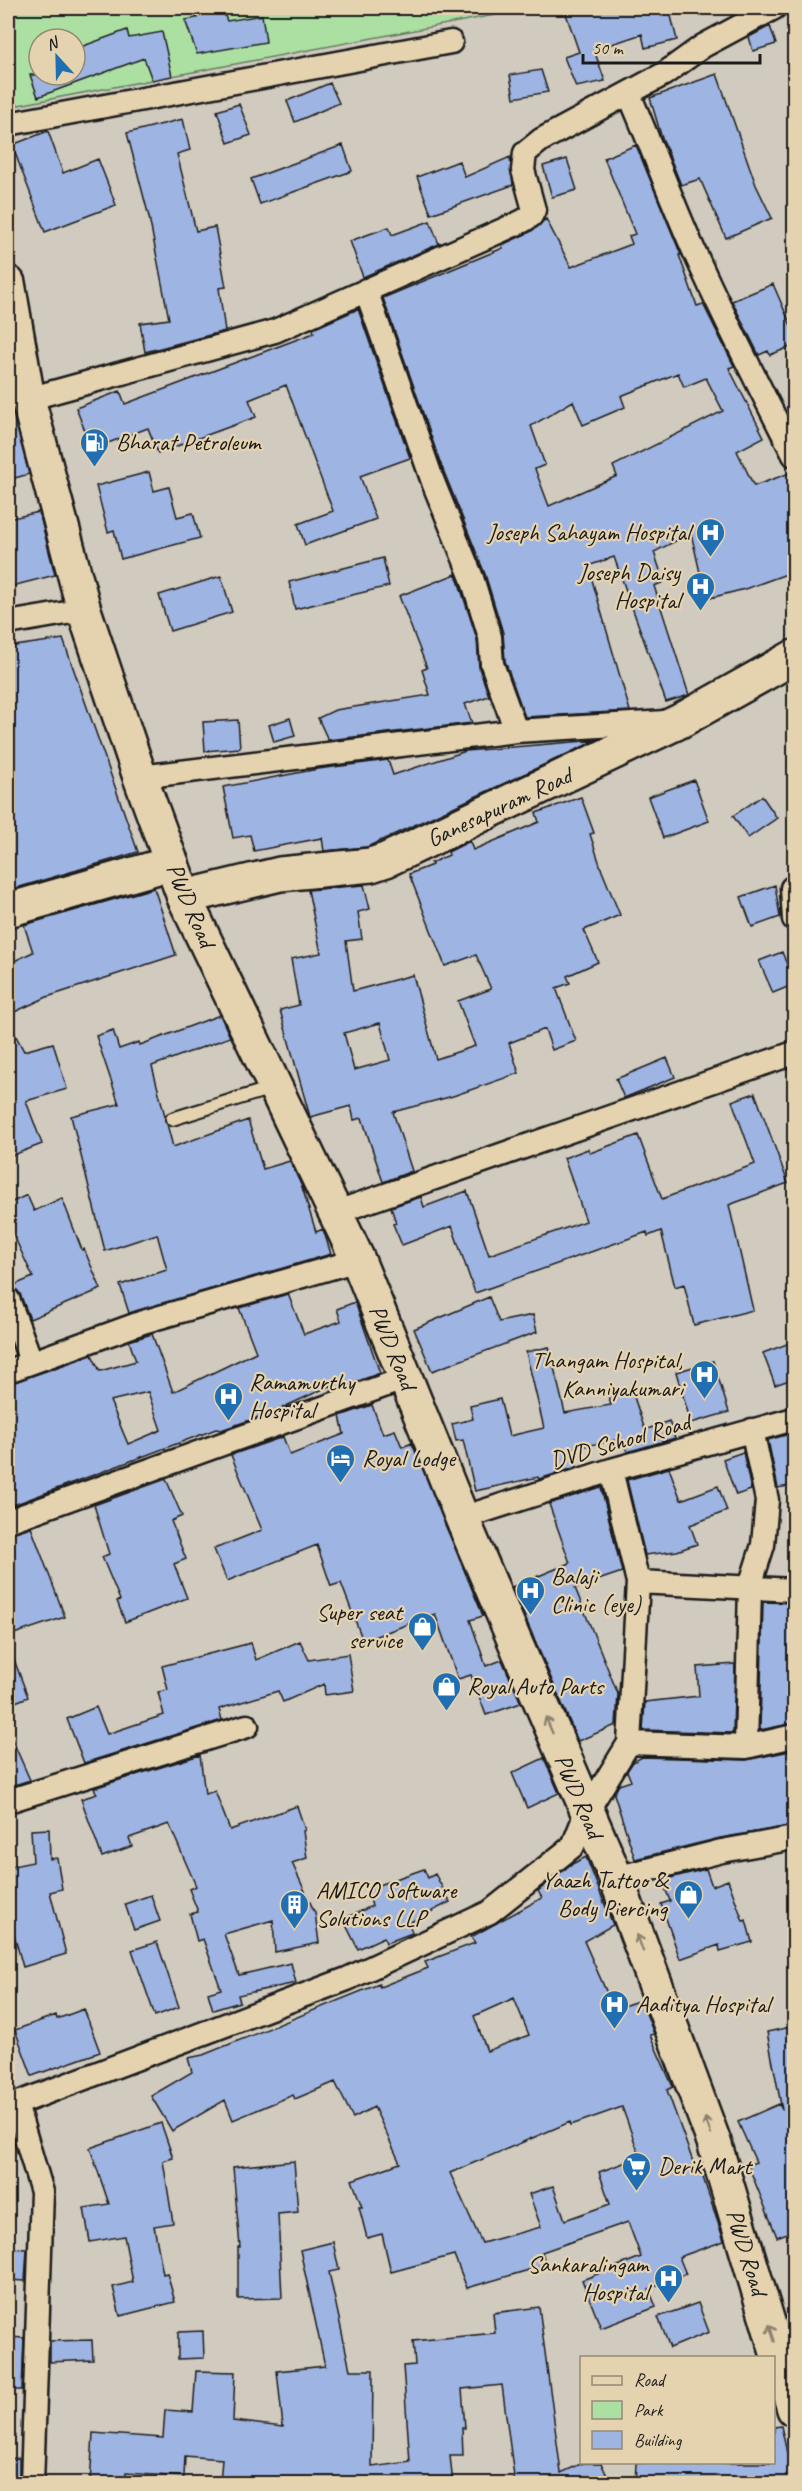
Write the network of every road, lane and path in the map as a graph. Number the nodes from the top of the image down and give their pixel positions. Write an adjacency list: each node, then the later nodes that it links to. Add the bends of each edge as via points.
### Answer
1 (774, 8): 3 (street, via 703,46)
2 (451, 42): 4 (street)
3 (629, 94): 6 (street, via 541,140 525,153 523,170 534,210 531,216); 8 (street, via 704,274)
4 (8, 124)
5 (8, 283): 7 (main road, PWD Road)
6 (366, 290): 7 (street, via 275,331); 13 (street, via 433,482 472,578 490,637 492,664)
7 (28, 399): 9 (main road, PWD Road)
8 (795, 455)
9 (84, 610): 10 (street); 14 (main road, PWD Road)
10 (8, 623)
11 (795, 657): 12 (main road, Ganesapuram Road)
12 (680, 721): 13 (street); 17 (main road, Ganesapuram Road, via 371,866 280,874)
13 (516, 731): 14 (street)
14 (140, 777): 15 (main road, PWD Road)
15 (172, 863): 17 (main road, PWD Road); 18 (main road)
16 (792, 888): 19 (street)
17 (184, 897): 21 (main road, PWD Road)
18 (8, 910)
19 (795, 920)
20 (795, 1053): 23 (street)
21 (276, 1087): 22 (lane); 23 (main road, PWD Road)
22 (172, 1119)
23 (337, 1212): 24 (main road, PWD Road)
24 (358, 1260): 26 (street, via 143,1322); 28 (main road, PWD Road)
25 (8, 1299): 26 (street)
26 (31, 1361): 27 (street)
27 (8, 1371)
28 (406, 1378): 32 (main road, PWD Road); 33 (street)
29 (795, 1419): 30 (street, DVD School Road)
30 (752, 1430): 31 (street, DVD School Road); 35 (street, via 768,1500 763,1545)
31 (611, 1470): 32 (street, DVD School Road); 34 (street)
32 (462, 1518): 42 (main road, PWD Road, one-way to 32)
33 (8, 1521)
34 (639, 1582): 35 (street); 39 (street)
35 (750, 1586): 36 (street); 40 (street)
36 (795, 1590)
37 (247, 1726): 41 (street)
38 (795, 1736): 40 (street)
39 (629, 1743): 40 (street); 42 (street)
40 (746, 1747)
41 (8, 1802)
42 (586, 1813): 44 (main road, PWD Road); 46 (street, via 573,1846 490,1912 347,1978 16,2104 42,2192)
43 (795, 1838): 44 (street, via 722,1851)
44 (616, 1878): 45 (main road, PWD Road, one-way to 44, via 714,2142)
45 (795, 2409)
46 (32, 2484)

